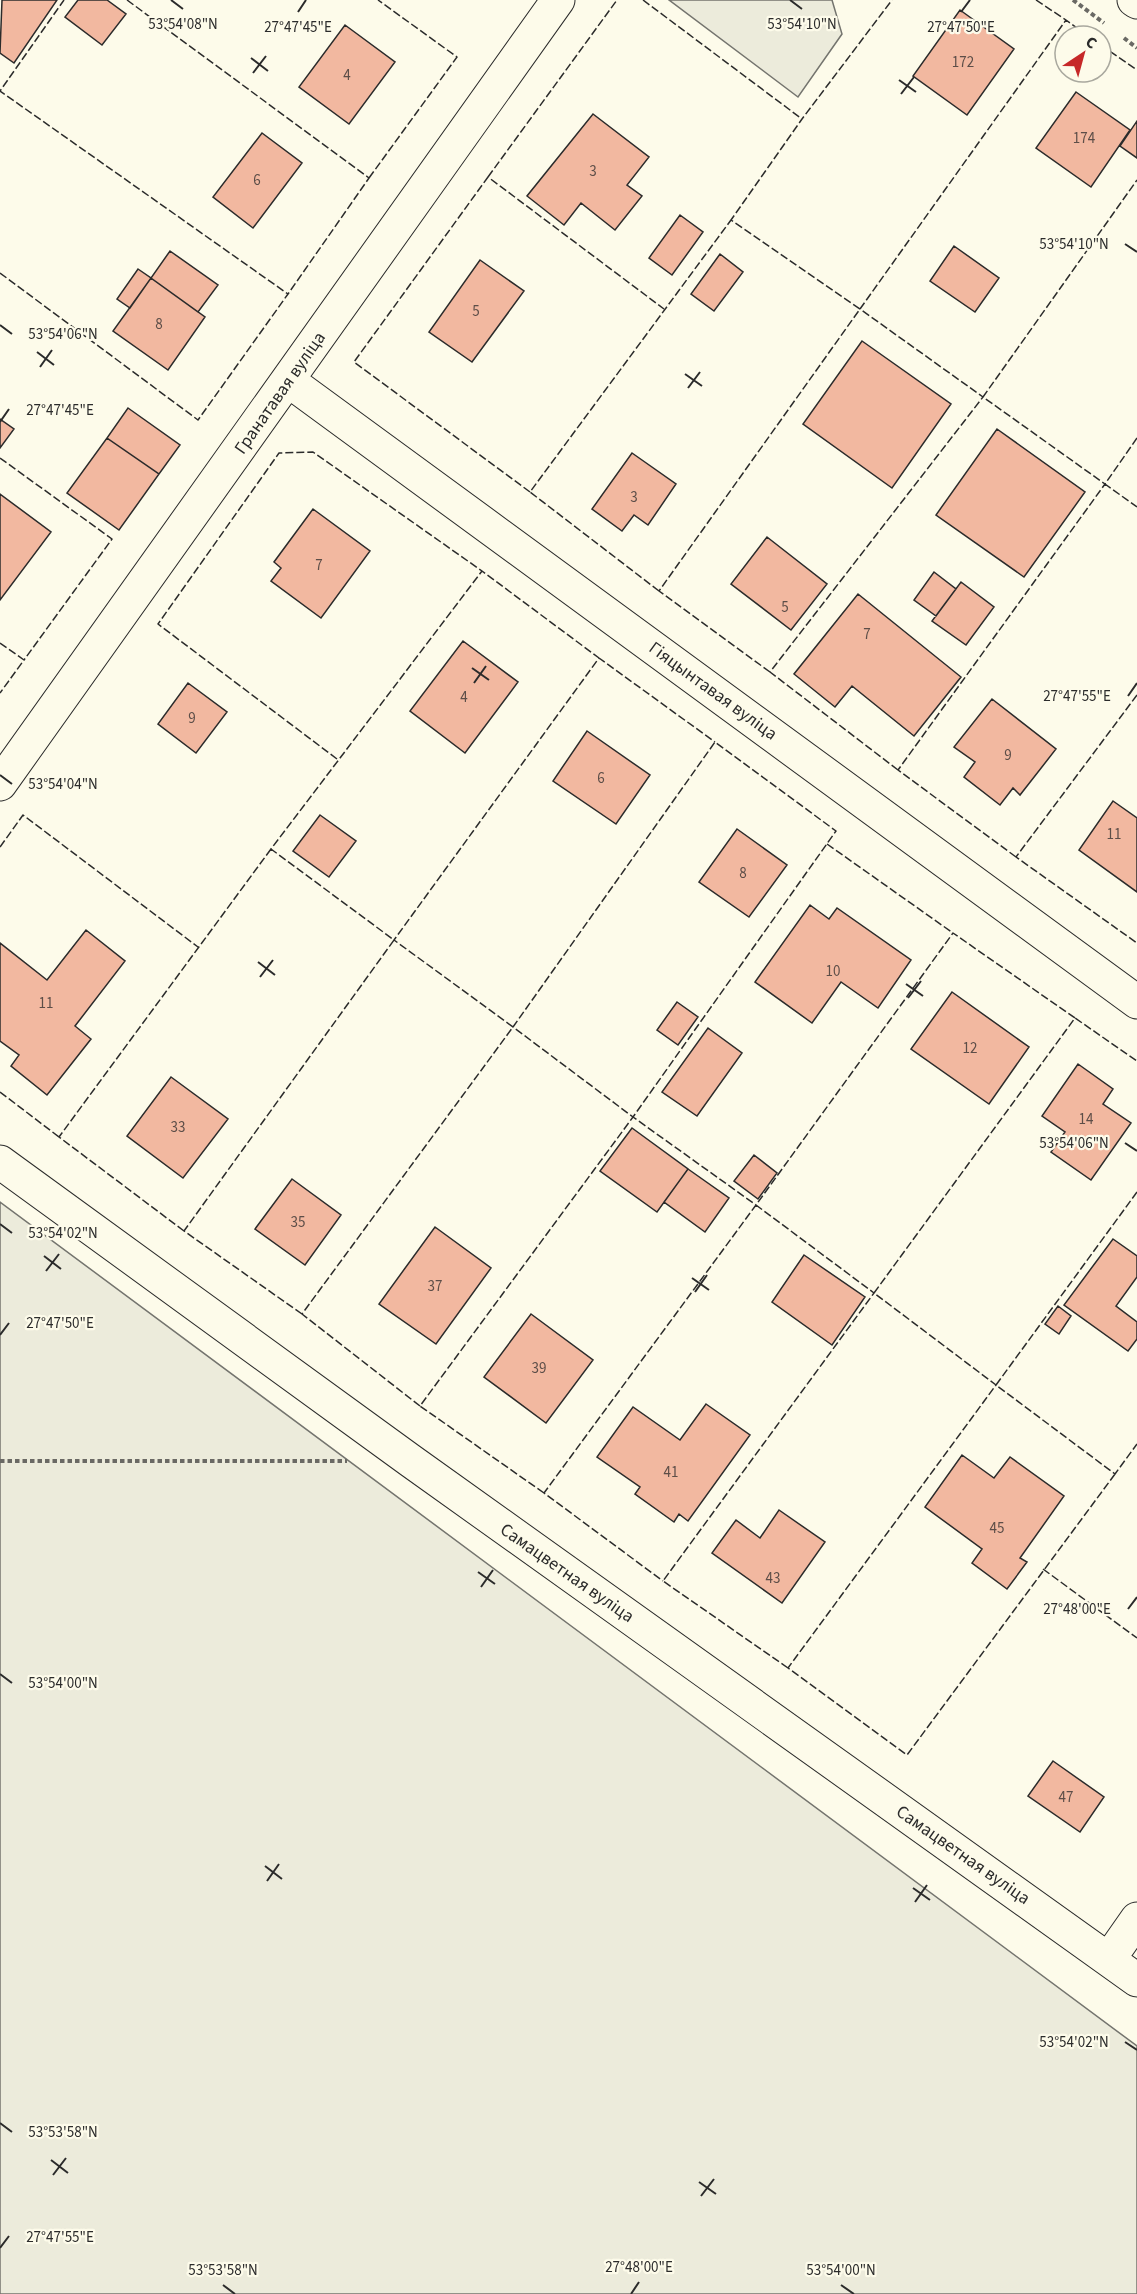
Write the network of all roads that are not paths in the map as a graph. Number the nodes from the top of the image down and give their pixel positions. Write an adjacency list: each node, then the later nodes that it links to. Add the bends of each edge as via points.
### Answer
1 (558, 0): 2 (street, Гранатавая вуліца)
2 (289, 381): 3 (street, Гранатавая вуліца); 4 (street, Гіяцынтавая вуліца)
3 (0, 784)
4 (1137, 1002)
5 (0, 1162): 7 (street, Самацветная вуліца)
6 (1137, 1919): 7 (street)
7 (1109, 1959): 8 (street, Самацветная вуліца)
8 (1137, 1980)

